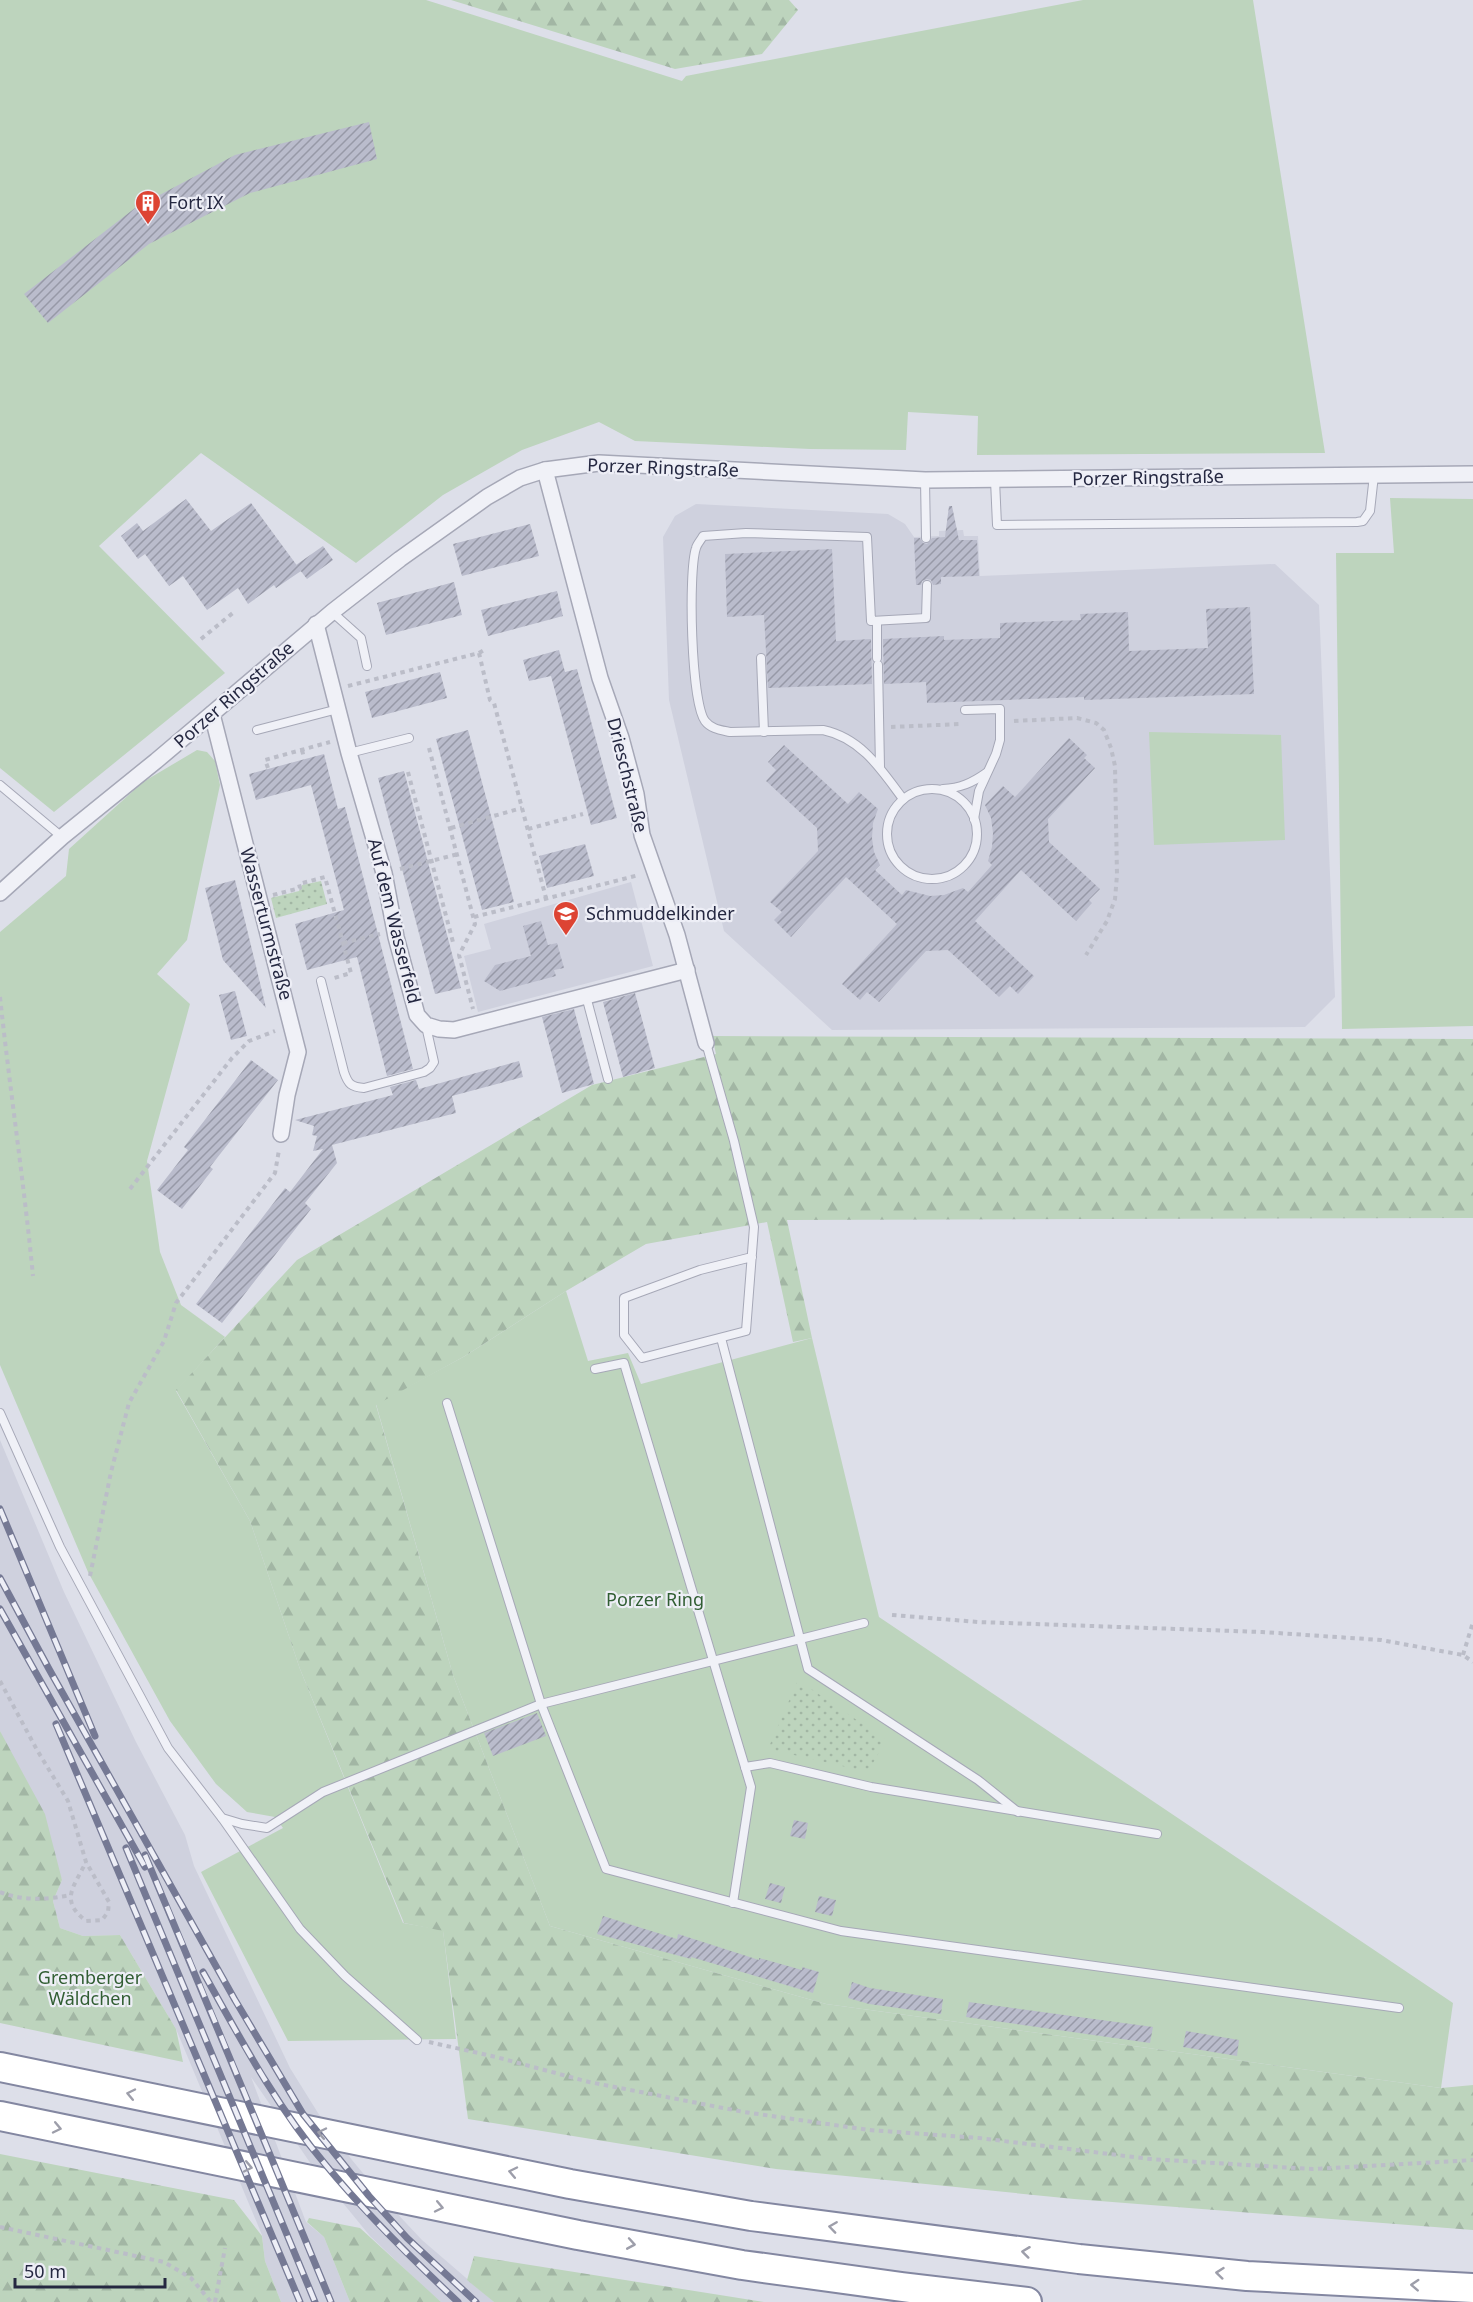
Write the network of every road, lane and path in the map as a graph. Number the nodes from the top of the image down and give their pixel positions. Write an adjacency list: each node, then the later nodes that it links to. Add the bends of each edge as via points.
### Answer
1 (545, 470): 4 (street, Porzer Ringstraße, via 599,463); 9 (street, Porzer Ringstraße, via 520,478 487,497); 45 (street, Drieschstraße, via 600,678 621,738)
2 (1473, 474): 3 (street, Porzer Ringstraße)
3 (1374, 475): 5 (street, Porzer Ringstraße); 5 (lane, via 1370,511 1357,522 997,525)
4 (925, 480): 5 (street, Porzer Ringstraße); 6 (lane)
5 (995, 480)
6 (926, 538)
7 (927, 585): 10 (lane, via 926,618)
8 (234, 612): 12 (path)
9 (332, 612): 11 (street, Porzer Ringstraße); 16 (lane, via 361,638)
10 (877, 621): 22 (lane); 24 (lane, via 871,621 867,537 746,533 703,536 696,548 691,591 699,709 705,722 715,729)
11 (316, 624): 17 (street, Auf dem Wasserfeld); 20 (street, Porzer Ringstraße)
12 (201, 639)
13 (484, 650): 14 (path)
14 (479, 653): 17 (path); 37 (path)
15 (761, 658): 24 (lane)
16 (367, 666)
17 (333, 690): 18 (street, Auf dem Wasserfeld)
18 (338, 709): 23 (lane); 26 (street, Auf dem Wasserfeld)
19 (965, 710): 21 (lane, via 999,709)
20 (212, 714): 42 (street, Porzer Ringstraße); 48 (street, Wasserturmstraße)
21 (1000, 722): 22 (path); 33 (lane, via 1000,740); 54 (path, via 1077,718 1096,723 1112,748 1118,875 1115,899 1107,921)
22 (880, 727): 30 (lane)
23 (257, 730)
24 (764, 732): 30 (lane, via 837,733 861,747)
25 (409, 738): 26 (lane)
26 (347, 745): 28 (path); 46 (street, Auf dem Wasserfeld)
27 (429, 748): 40 (path)
28 (302, 750): 29 (path); 31 (path, via 265,760)
29 (304, 758)
30 (880, 767): 36 (lane)
31 (268, 768)
32 (408, 771): 44 (path)
33 (986, 773): 35 (lane, via 955,788); 39 (lane, via 978,791)
34 (0, 785): 42 (lane)
35 (935, 789): 36 (lane, via 912,793); 39 (lane, via 960,799)
36 (903, 799): 39 (lane, via 888,825 891,854 900,866 927,879 941,878 966,863 977,835)
37 (522, 808): 40 (path); 41 (path)
38 (583, 814): 41 (path)
39 (974, 820)
40 (451, 828): 43 (path)
41 (528, 829): 49 (path)
42 (62, 837): 47 (street, Porzer Ringstraße)
43 (458, 854): 44 (path); 50 (path)
44 (431, 861): 46 (path); 53 (path)
45 (654, 871): 49 (path); 55 (street, Drieschstraße)
46 (384, 873): 51 (street, Auf dem Wasserfeld)
47 (0, 893)
48 (260, 898): 52 (path, via 325,877); 59 (street, Wasserturmstraße)
49 (546, 898): 50 (path)
50 (474, 917): 60 (path, via 475,924 459,956)
51 (394, 930): 52 (path); 61 (street, Auf dem Wasserfeld, via 417,1015)
52 (342, 944): 56 (path, via 351,974)
53 (454, 946)
54 (1086, 955)
55 (687, 970): 57 (street, Auf dem Wasserfeld); 62 (street, Drieschstraße)
56 (321, 981): 61 (lane, via 344,1072 354,1087 364,1088 430,1068 434,1062)
57 (586, 996): 60 (street, Auf dem Wasserfeld); 63 (lane)
58 (0, 997): 67 (path)
59 (292, 1024): 64 (street, Wasserturmstraße, via 298,1052); 65 (path, via 249,1041 232,1058)
60 (477, 1024): 61 (street, Auf dem Wasserfeld, via 454,1030)
61 (426, 1025)
62 (706, 1043): 66 (lane, via 754,1227)
63 (608, 1079)
64 (281, 1134): 72 (path, via 275,1173 176,1303 164,1341 129,1403)
65 (130, 1189)
66 (752, 1257): 68 (lane, via 746,1331); 68 (lane, via 700,1270 624,1298 624,1335 642,1358)
67 (33, 1276)
68 (721, 1338): 76 (lane)
69 (595, 1370): 78 (lane, via 624,1363)
70 (447, 1403): 81 (lane)
71 (0, 1413): 72 (lane, via 60,1547)
72 (86, 1595): 84 (lane, via 168,1748)
73 (892, 1615): 77 (path, via 1369,1639)
74 (1473, 1622): 77 (path)
75 (864, 1623): 76 (lane)
76 (800, 1639): 78 (lane); 83 (lane, via 808,1669 978,1780)
77 (1463, 1655): 79 (path)
78 (714, 1660): 81 (lane); 82 (lane)
79 (1473, 1662)
80 (0, 1681): 86 (path, via 68,1801)
81 (541, 1704): 84 (lane, via 323,1792 267,1828); 89 (lane, via 606,1869)
82 (746, 1767): 83 (lane, via 770,1763 871,1787); 89 (lane, via 751,1787)
83 (1018, 1812): 85 (lane)
84 (222, 1818): 91 (lane, via 300,1929 345,1976)
85 (1157, 1834)
86 (86, 1862): 88 (path); 88 (path, via 110,1902 108,1912 102,1920 86,1921 75,1912)
87 (0, 1892): 88 (path, via 43,1900)
88 (70, 1895)
89 (733, 1903): 90 (lane, via 841,1931)
90 (1399, 2008)
91 (417, 2040): 94 (path, via 600,2084 744,2112 869,2130 979,2138 1150,2159 1312,2169)
92 (0, 2067): 97 (highway, one-way to 92, via 1235,2275 751,2216 570,2184)
93 (0, 2116): 99 (highway, one-way to 99, via 567,2233 902,2287)
94 (1473, 2160)
95 (0, 2227): 98 (path, via 164,2262 191,2278)
96 (225, 2248): 98 (path)
97 (1473, 2288)
98 (213, 2302)
99 (1027, 2302)

